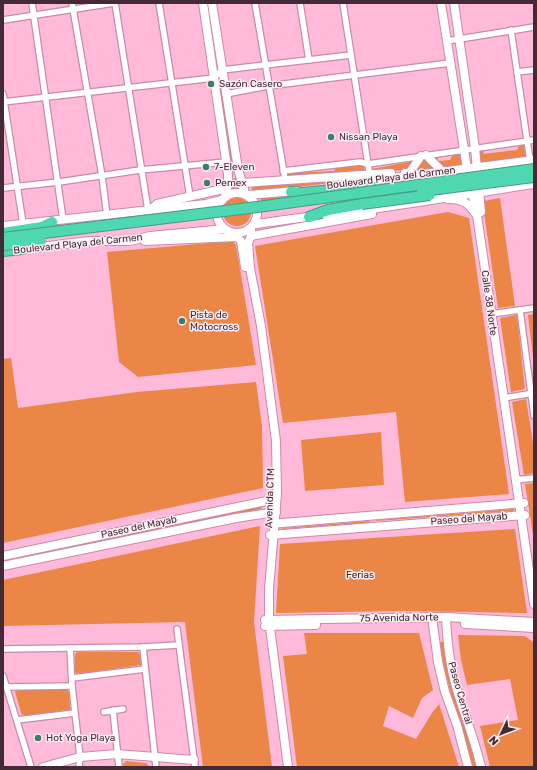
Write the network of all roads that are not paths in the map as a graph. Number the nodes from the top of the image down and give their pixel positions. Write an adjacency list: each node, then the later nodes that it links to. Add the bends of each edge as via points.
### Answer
1 (32, 3): 13 (street)
2 (72, 3): 12 (street)
3 (115, 3): 12 (street); 30 (street)
4 (160, 3): 28 (street)
5 (202, 3): 27 (main road)
6 (212, 3): 23 (main road)
7 (255, 3): 22 (street)
8 (300, 3): 20 (street)
9 (343, 3): 19 (street)
10 (441, 3): 18 (main road, Calle 38 Norte)
11 (454, 3): 17 (main road, Calle 38 Norte)
12 (73, 10): 13 (street); 31 (street)
13 (34, 15): 14 (street); 34 (street)
14 (3, 20)
15 (534, 27): 16 (street)
16 (511, 30): 17 (street); 25 (street)
17 (459, 39): 18 (street); 38 (main road, Calle 38 Norte)
18 (447, 41): 21 (main road, Calle 38 Norte)
19 (351, 55): 20 (street); 26 (street)
20 (309, 60): 22 (street)
21 (450, 63): 26 (street); 39 (main road, Calle 38 Norte)
22 (264, 64): 23 (street); 29 (street)
23 (222, 70): 27 (street); 33 (main road)
24 (534, 70): 25 (street)
25 (517, 72): 37 (street)
26 (354, 75): 29 (street); 43 (street)
27 (214, 78): 28 (street); 41 (main road)
28 (171, 83): 30 (street); 45 (street)
29 (268, 86): 33 (street); 49 (street)
30 (128, 87): 31 (street); 48 (street)
31 (88, 92): 34 (street); 51 (street)
32 (3, 94): 35 (street)
33 (226, 94): 57 (main road, via 238,169)
34 (46, 97): 35 (street); 56 (street)
35 (4, 102): 60 (street)
36 (534, 140): 37 (street)
37 (527, 141): 38 (street); 44 (street)
38 (475, 148): 39 (street); 46 (main road, Calle 38 Norte)
39 (465, 150): 40 (street); 47 (main road, Calle 38 Norte)
40 (423, 156): 43 (street); 50 (main road); 52 (main road)
41 (226, 162): 45 (street); 58 (main road)
42 (516, 162): 44 (main road, Boulevard Playa del Carmen); 46 (main road, Boulevard Playa del Carmen); 61 (main road, via 508,171 508,176 512,183)
43 (368, 164): 49 (street, via 360,162); 55 (street)
44 (533, 164): 62 (highway, bridge)
45 (184, 167): 48 (street); 66 (street)
46 (477, 168): 47 (main road, Boulevard Playa del Carmen); 62 (main road, Calle 38 Norte)
47 (467, 169): 50 (main road, Boulevard Playa del Carmen); 62 (main road, Calle 38 Norte)
48 (140, 170): 51 (street); 70 (street)
49 (283, 171): 54 (street)
50 (443, 171): 52 (main road, Boulevard Playa del Carmen); 67 (main road, via 451,186 450,193)
51 (102, 176): 56 (street); 72 (street)
52 (408, 176): 55 (main road, Boulevard Playa del Carmen)
53 (534, 177): 62 (highway, bridge)
54 (285, 179): 55 (main road, Boulevard Playa del Carmen); 57 (main road, Boulevard Playa del Carmen)
55 (370, 181): 62 (highway, bridge, via 444,178); 64 (highway, via 303,193)
56 (59, 182): 60 (street); 74 (street)
57 (243, 183): 65 (main road)
58 (228, 184): 66 (main road, via 224,189); 68 (main road)
59 (534, 184): 61 (main road)
60 (17, 186): 63 (street); 76 (street)
61 (520, 186): 62 (main road)
62 (470, 187): 67 (main road); 71 (main road, Calle 38 Norte); 73 (highway, bridge, via 328,210); 82 (highway, bridge, via 265,206); 84 (highway, bridge); 89 (main road, Calle 38 Norte)
63 (3, 188)
64 (291, 192): 65 (main road)
65 (247, 194): 68 (main road, via 230,194); 79 (main road, via 257,206 258,214)
66 (190, 197): 70 (main road, via 157,204)
67 (442, 198): 69 (main road); 71 (main road, via 462,200 470,205)
68 (223, 199): 70 (main road, via 206,204); 78 (main road, via 217,206 216,214)
69 (387, 208): 73 (main road); 79 (main road, via 381,212 354,218)
70 (149, 210): 72 (main road)
71 (477, 215): 89 (main road, Calle 38 Norte)
72 (107, 216): 74 (main road)
73 (309, 217): 79 (main road)
74 (64, 220): 75 (main road)
75 (52, 222): 76 (main road); 80 (highway, via 42,227)
76 (23, 224): 77 (main road)
77 (3, 226)
78 (224, 228): 81 (main road); 83 (main road, Boulevard Playa del Carmen, via 150,236)
79 (253, 230): 81 (main road); 95 (main road, Avenida CTM, via 248,243 250,268 261,326 276,441)
80 (3, 233)
81 (235, 235): 83 (main road, via 158,242); 95 (main road, Avenida CTM, via 241,241 272,444)
82 (3, 238)
83 (130, 241): 85 (main road, Boulevard Playa del Carmen, via 89,241)
84 (3, 245)
85 (22, 249): 86 (highway)
86 (3, 251)
87 (534, 308): 88 (street)
88 (520, 310): 89 (street); 90 (street)
89 (493, 314): 91 (main road, Calle 38 Norte)
90 (532, 393): 91 (street); 92 (street)
91 (506, 398): 94 (main road, Calle 38 Norte)
92 (534, 416)
93 (534, 478): 94 (street)
94 (518, 480): 96 (main road, Calle 38 Norte)
95 (274, 499): 97 (main road, Avenida CTM); 101 (main road, Paseo del Mayab)
96 (522, 504): 98 (main road, Calle 38 Norte); 99 (main road, Paseo del Mayab)
97 (273, 512): 99 (main road, Avenida CTM); 103 (main road, Paseo del Mayab)
98 (524, 515): 100 (main road, Paseo del Mayab); 102 (main road, Calle 38 Norte)
99 (272, 524): 100 (main road, Avenida CTM)
100 (271, 535): 108 (main road, Avenida CTM)
101 (3, 556)
102 (532, 565): 104 (main road, Calle 38 Norte)
103 (3, 566)
104 (534, 604)
105 (433, 620): 106 (main road, 75 Avenida Norte); 108 (main road, 75 Avenida Norte); 109 (main road, 75 Avenida Norte); 138 (main road, Paseo Central, via 445,692)
106 (446, 620): 107 (main road, 75 Avenida Norte); 110 (main road, 75 Avenida Norte); 139 (main road, Paseo Central, via 457,690)
107 (534, 622)
108 (267, 623): 109 (main road, 75 Avenida Norte); 112 (main road, Avenida CTM); 136 (main road, Avenida CTM)
109 (284, 626): 112 (main road, via 277,629)
110 (534, 628)
111 (177, 629): 113 (street)
112 (271, 640): 137 (main road, Avenida CTM)
113 (179, 645): 115 (street); 130 (street)
114 (70, 648): 115 (street); 116 (street); 119 (street)
115 (143, 648): 117 (street)
116 (3, 649)
117 (146, 669): 119 (street); 129 (street)
118 (3, 676): 121 (street)
119 (72, 678): 120 (street)
120 (72, 686): 121 (street); 125 (street)
121 (6, 687): 126 (street)
122 (123, 709): 123 (street)
123 (113, 710): 124 (street); 127 (street)
124 (104, 712)
125 (75, 713): 126 (street); 128 (street)
126 (17, 720): 131 (street)
127 (117, 754): 128 (main road); 129 (main road); 134 (street)
128 (80, 757): 132 (main road); 133 (street)
129 (154, 757): 130 (main road); 135 (street)
130 (194, 763)
131 (31, 767)
132 (43, 767)
133 (79, 767)
134 (119, 767)
135 (156, 767)
136 (283, 767)
137 (288, 767)
138 (468, 767)
139 (481, 767)

